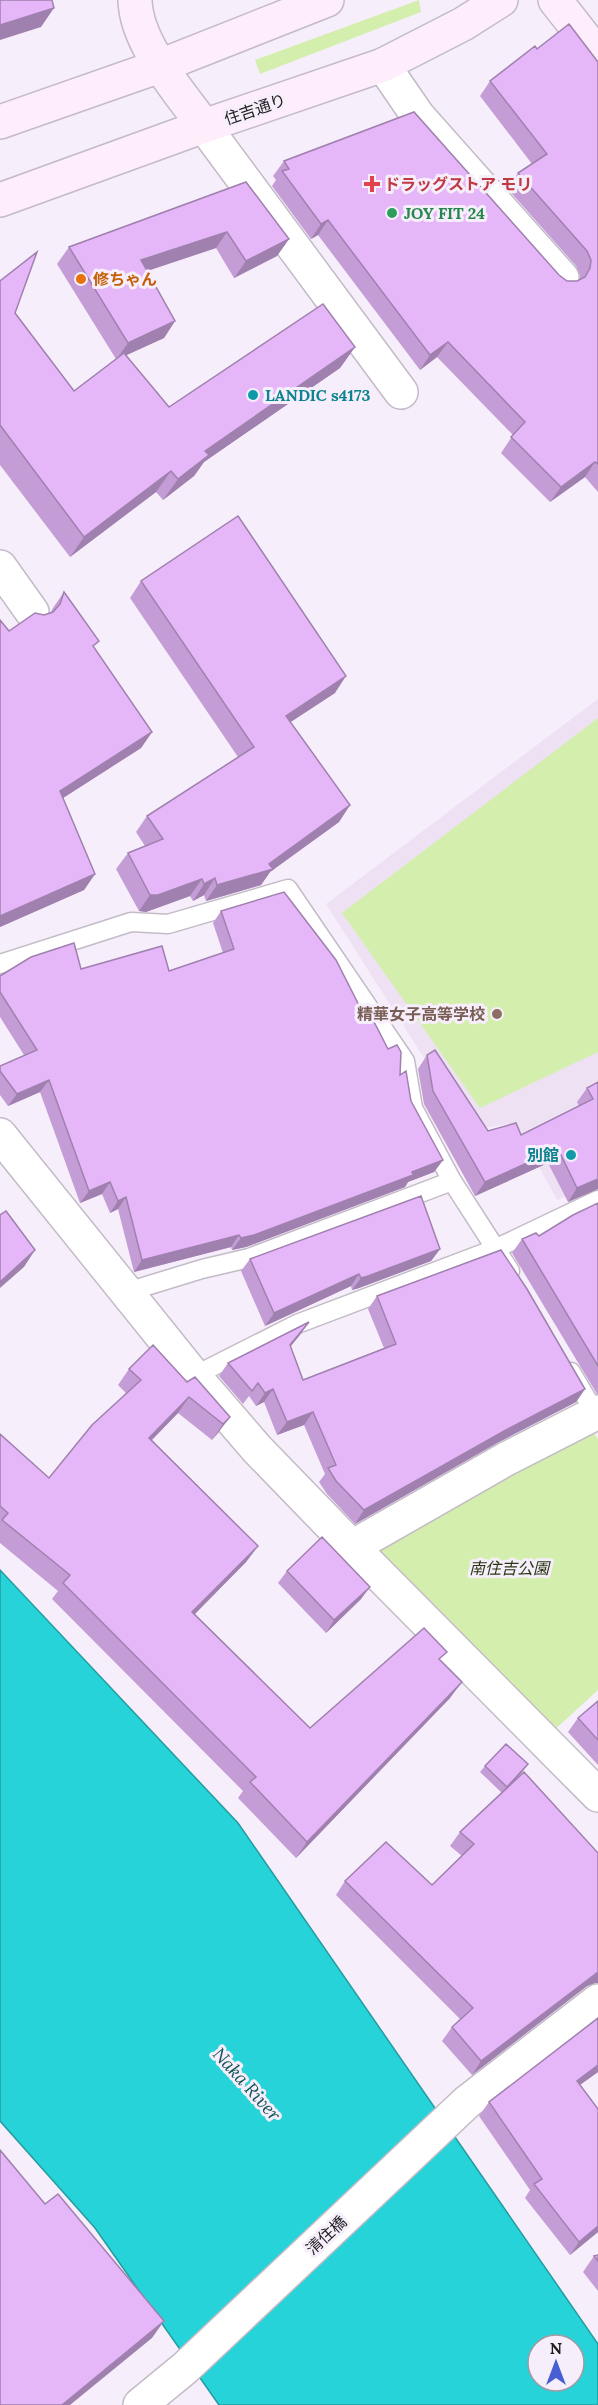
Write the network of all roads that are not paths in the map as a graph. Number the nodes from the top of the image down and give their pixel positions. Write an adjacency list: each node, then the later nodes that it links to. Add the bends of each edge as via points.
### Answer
1 (135, 0): 8 (main road, via 135,17)
2 (327, 0): 5 (main road)
3 (501, 0): 7 (main road, 住吉通り)
4 (555, 0): 6 (main road)
5 (289, 7): 8 (main road)
6 (598, 55)
7 (383, 65): 10 (main road, 住吉通り); 12 (street, via 418,116)
8 (160, 66): 9 (main road); 10 (main road)
9 (0, 122)
10 (204, 126): 11 (main road, 住吉通り); 13 (street)
11 (0, 200)
12 (562, 278)
13 (401, 393)
14 (0, 567): 15 (street)
15 (32, 612)
16 (0, 964): 18 (lane, via 132,921 168,924 288,889 405,1061 413,1108)
17 (0, 1135): 22 (street)
18 (452, 1181): 20 (lane); 22 (lane, via 249,1258)
19 (598, 1200): 20 (lane)
20 (495, 1249): 21 (lane); 24 (lane, via 297,1324)
21 (521, 1286)
22 (127, 1292): 24 (street)
23 (561, 1354): 25 (lane)
24 (194, 1376): 26 (street, via 257,1449)
25 (596, 1412): 26 (street)
26 (352, 1547): 27 (street)
27 (598, 1795)
28 (598, 2001): 29 (street, 清住橋, via 467,2102 185,2368)
29 (140, 2405)

